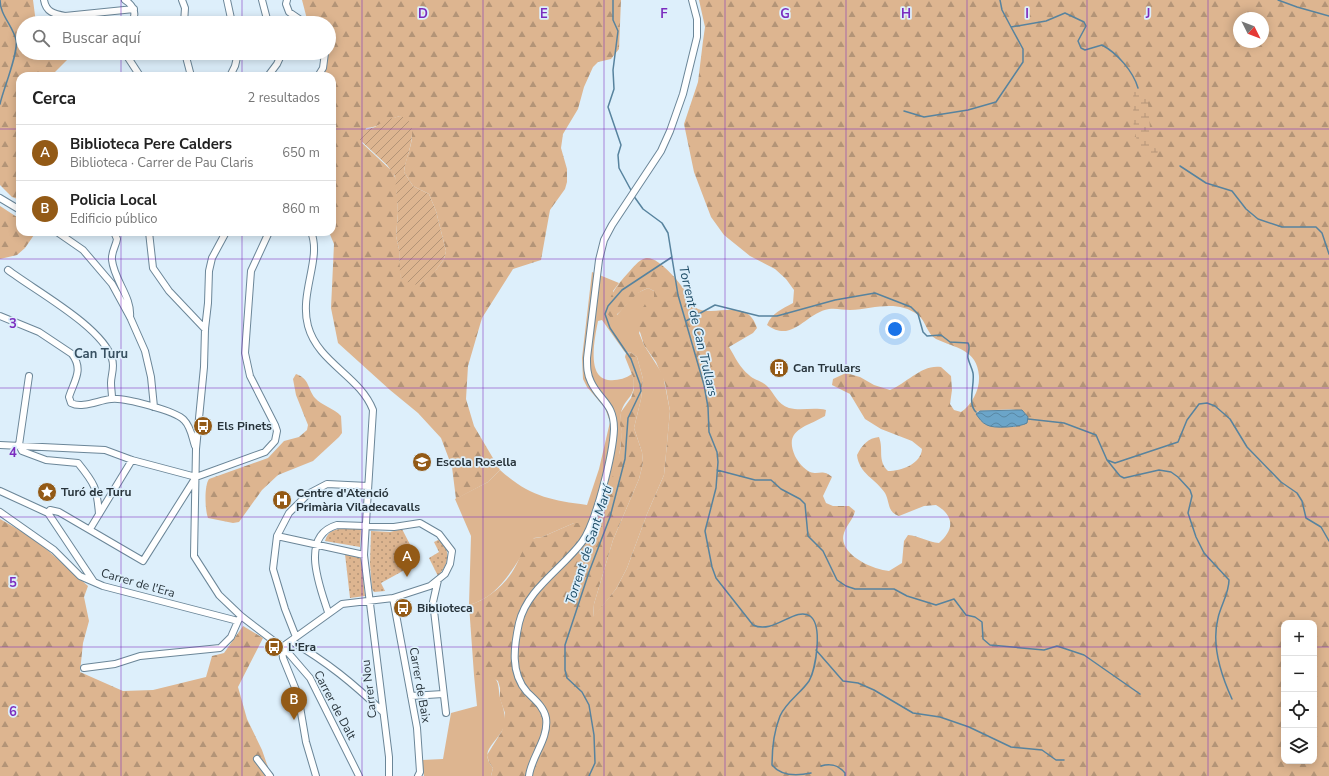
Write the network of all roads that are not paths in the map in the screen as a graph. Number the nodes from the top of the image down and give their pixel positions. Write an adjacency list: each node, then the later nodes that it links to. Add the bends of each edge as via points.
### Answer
1 (44, 0): 8 (street, via 48,10 65,16)
2 (125, 0): 8 (street)
3 (182, 0): 10 (street)
4 (227, 0): 11 (street)
5 (262, 0): 12 (street)
6 (287, 0): 13 (street, via 289,12)
7 (692, 0): 73 (street, via 698,27 696,45 670,131 650,168 607,233 601,250 586,358 587,372 591,383 611,410 614,428 611,453 593,518 586,535 575,550 532,597 519,624 515,657 516,675 521,685 542,708 546,720 544,736)
8 (134, 9): 9 (street)
9 (135, 16)
10 (184, 16)
11 (230, 16)
12 (266, 16)
13 (295, 16)
14 (130, 60): 19 (street)
15 (187, 60): 20 (street)
16 (236, 60): 21 (street)
17 (279, 60): 22 (street)
18 (324, 60): 23 (street)
19 (137, 72)
20 (190, 72)
21 (232, 72)
22 (271, 72)
23 (320, 72)
24 (0, 198): 25 (street)
25 (16, 208)
26 (63, 236): 34 (street, via 83,250 112,284)
27 (116, 236): 34 (street, via 112,263 131,309)
28 (149, 236): 35 (street, via 153,268 168,291)
29 (224, 236): 35 (street, via 211,263)
30 (267, 236): 43 (street, via 251,272 245,353 250,376 275,425 275,440 265,452)
31 (313, 236): 44 (street, via 315,252 305,306 308,325 313,340 323,355 364,394 370,403 372,410)
32 (8, 270): 37 (street, via 64,308 100,339 113,359)
33 (0, 316): 37 (street, via 39,332 72,354 79,370 68,397 71,403 78,405)
34 (130, 317): 38 (street, via 145,351)
35 (205, 329): 41 (street)
36 (29, 376): 40 (street)
37 (112, 398): 38 (street)
38 (154, 407): 41 (street, via 183,418)
39 (0, 445): 40 (street)
40 (19, 445): 42 (street, via 105,450); 48 (street, via 22,451 46,460 78,463 98,492)
41 (196, 449): 43 (street)
42 (132, 460): 43 (street); 48 (street)
43 (196, 477): 50 (street, via 143,561); 59 (street, via 194,556 211,585)
44 (368, 486): 49 (street); 51 (street, via 327,484 308,494 289,512)
45 (0, 491): 47 (street)
46 (0, 512): 55 (street, Carrer de l'Era, via 54,550 80,576)
47 (48, 513): 50 (street, via 55,510); 55 (street)
48 (99, 514): 50 (street)
49 (366, 527): 52 (street, via 332,526 322,534); 53 (street); 54 (street, via 394,527 420,522 430,527 446,541 452,551 450,564)
50 (90, 529)
51 (277, 536): 52 (street); 60 (street, via 273,570)
52 (317, 546): 53 (street); 58 (street, via 315,569)
53 (364, 555): 57 (street)
54 (438, 580): 56 (street, via 430,586); 63 (street, via 433,602)
55 (94, 582): 59 (street, Carrer de l'Era, via 138,596)
56 (394, 598): 57 (street); 64 (street, Carrer de Baix)
57 (370, 599): 58 (street, via 342,604); 65 (street, Carrer Nou)
58 (328, 612): 60 (street)
59 (239, 618): 61 (street, Carrer de Dalt); 62 (street, via 231,637 220,648 140,656 115,664)
60 (293, 639): 61 (street); 65 (street, via 351,681)
61 (283, 647): 69 (street, via 283,658 298,695 306,742); 70 (street, Carrer de Dalt, via 310,678)
62 (84, 668)
63 (443, 694): 64 (street); 66 (street)
64 (411, 696): 72 (street, Carrer de Baix, via 417,728 420,772)
65 (383, 712): 71 (street, Carrer Nou, via 390,757)
66 (446, 713)
67 (257, 759): 68 (street)
68 (270, 776)
69 (316, 776)
70 (359, 776)
71 (389, 776)
72 (418, 776)
73 (529, 776)

